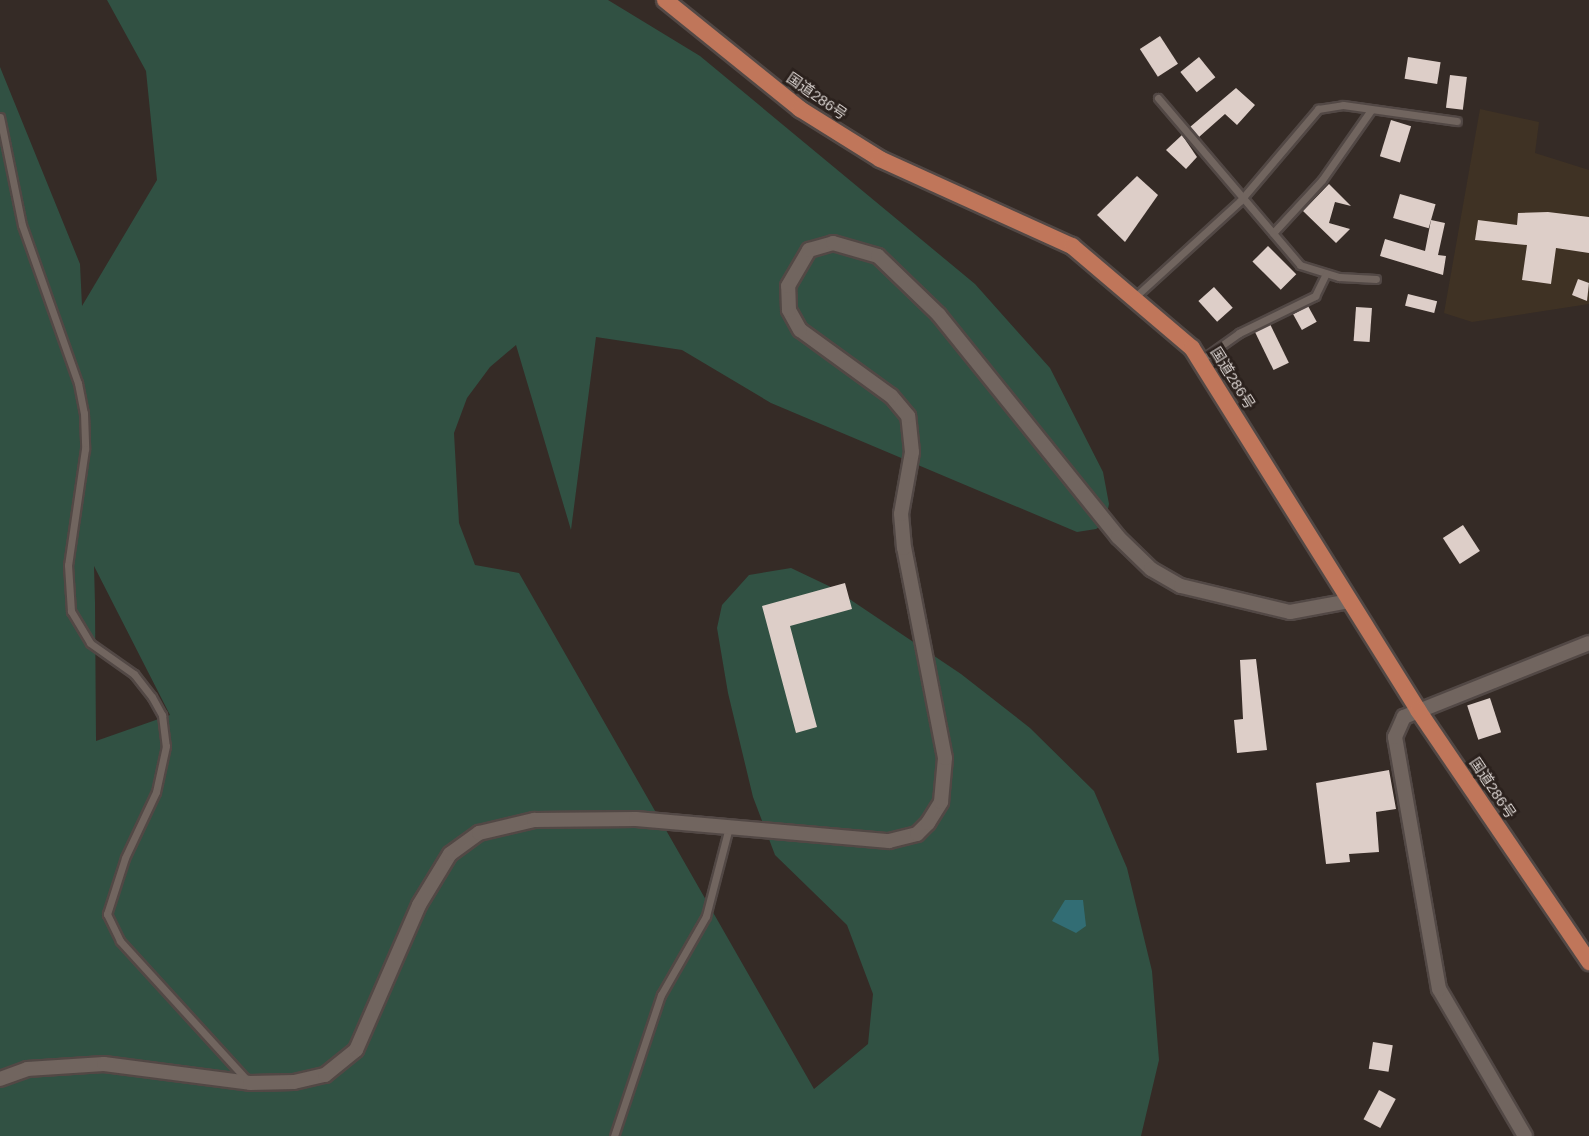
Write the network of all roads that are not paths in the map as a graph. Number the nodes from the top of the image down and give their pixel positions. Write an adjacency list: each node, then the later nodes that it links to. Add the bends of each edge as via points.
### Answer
1 (665, 0): 10 (highway, 国道286号, via 800,110 880,159 1072,246)
2 (1158, 98): 6 (lane)
3 (1371, 110): 5 (lane); 6 (lane, via 1343,105 1318,109); 7 (lane, via 1322,180)
4 (0, 117): 18 (lane, via 22,225 78,383 84,413 85,449 68,565 71,611 90,643 134,674 162,715 166,746 156,792 120,868 107,914 120,941)
5 (1457, 121)
6 (1240, 201): 7 (lane); 10 (lane)
7 (1273, 232): 8 (lane, via 1300,265)
8 (1326, 273): 9 (lane); 11 (lane, via 1315,296 1239,333)
9 (1376, 279)
10 (1136, 296): 11 (highway, 国道286号)
11 (1200, 360): 12 (highway, 国道286号)
12 (1350, 601): 14 (highway, 国道286号); 15 (street, via 1290,612 1181,586 1151,569 1118,537 939,315 878,256 833,243 810,249 788,286 794,320 823,349 891,396 908,416 912,452 901,514 904,548 945,777 941,802 928,823 917,834 889,841)
13 (1589, 643): 14 (street)
14 (1418, 710): 16 (highway, 国道286号); 20 (street, via 1398,723 1395,736 1439,989)
15 (728, 831): 18 (street, via 636,819 534,820 479,833 450,854 419,905 356,1050 325,1075 294,1082); 19 (lane, via 706,916 661,995)
16 (1589, 962)
17 (0, 1079): 18 (street, via 27,1069 104,1064)
18 (250, 1083)
19 (614, 1136)
20 (1525, 1136)

